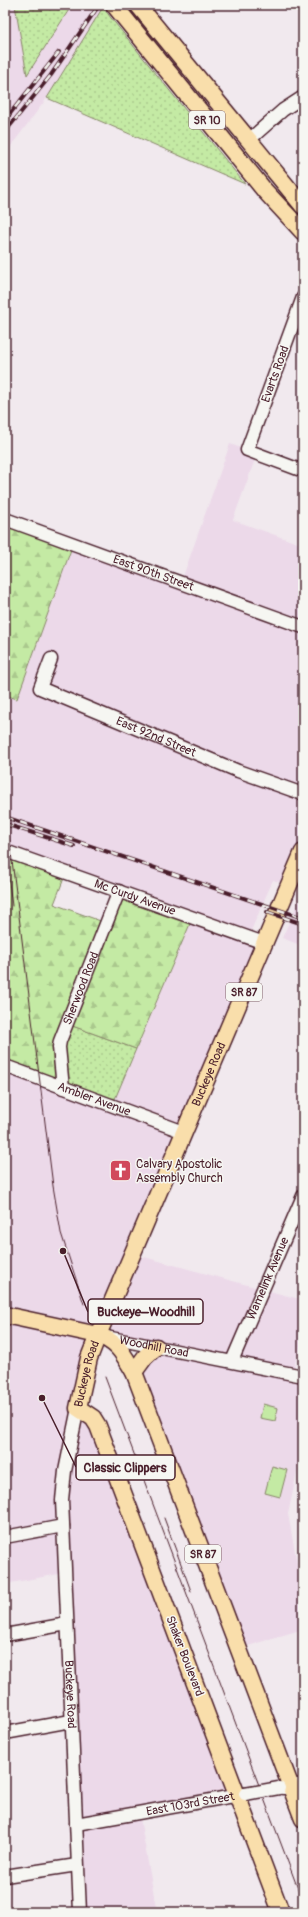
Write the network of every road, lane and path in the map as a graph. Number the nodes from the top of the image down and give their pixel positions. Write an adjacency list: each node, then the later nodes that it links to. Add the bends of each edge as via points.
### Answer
1 (114, 5): 6 (main road, SR 10, via 265,191)
2 (138, 5): 4 (main road, SR 10)
3 (303, 97): 4 (street, via 283,110)
4 (249, 140): 5 (main road, SR 10)
5 (303, 206)
6 (303, 232)
7 (303, 297): 8 (street, Evarts Road, via 247,450)
8 (303, 471)
9 (5, 519): 10 (street, East 90th Street)
10 (303, 626)
11 (51, 659): 12 (street, East 92nd Street, via 40,688 238,771)
12 (303, 794)
13 (5, 851): 15 (street, Mc Curdy Avenue)
14 (303, 852): 16 (main road, Buckeye Road / SR 87)
15 (119, 891): 16 (street, Mc Curdy Avenue); 18 (street, Sherwood Road, via 60,1041)
16 (264, 942): 19 (main road, Buckeye Road / SR 87)
17 (5, 1066): 18 (street, Ambler Avenue)
18 (63, 1088): 19 (street, Ambler Avenue)
19 (184, 1132): 22 (main road, Buckeye Road / SR 87)
20 (303, 1196): 24 (street, Wamelink Avenue)
21 (5, 1315): 22 (main road, Woodhill Road)
22 (98, 1335): 23 (street, Woodhill Road); 25 (main road, SR 87, via 118,1346); 27 (main road, Buckeye Road / SR 87, via 89,1358)
23 (156, 1347): 24 (street, Woodhill Road); 25 (main road)
24 (232, 1361): 26 (street, Woodhill Road)
25 (134, 1372): 34 (main road, SR 87)
26 (303, 1376)
27 (78, 1408): 28 (street, Buckeye Road, via 65,1471); 35 (main road, Shaker Boulevard, via 93,1418 98,1426)
28 (63, 1526): 29 (street); 30 (street, Buckeye Road)
29 (5, 1537)
30 (67, 1624): 31 (street); 32 (street, Buckeye Road)
31 (5, 1635)
32 (71, 1721): 33 (street); 37 (street, Buckeye Road)
33 (5, 1733)
34 (291, 1786): 35 (street, East 103rd Street, bridge); 36 (main road, SR 87)
35 (241, 1795): 37 (street, East 103rd Street); 41 (main road, Shaker Boulevard)
36 (303, 1819)
37 (76, 1824): 38 (street, Buckeye Road)
38 (78, 1865): 39 (street); 40 (street, Buckeye Road)
39 (5, 1876)
40 (80, 1912)
41 (281, 1912)

